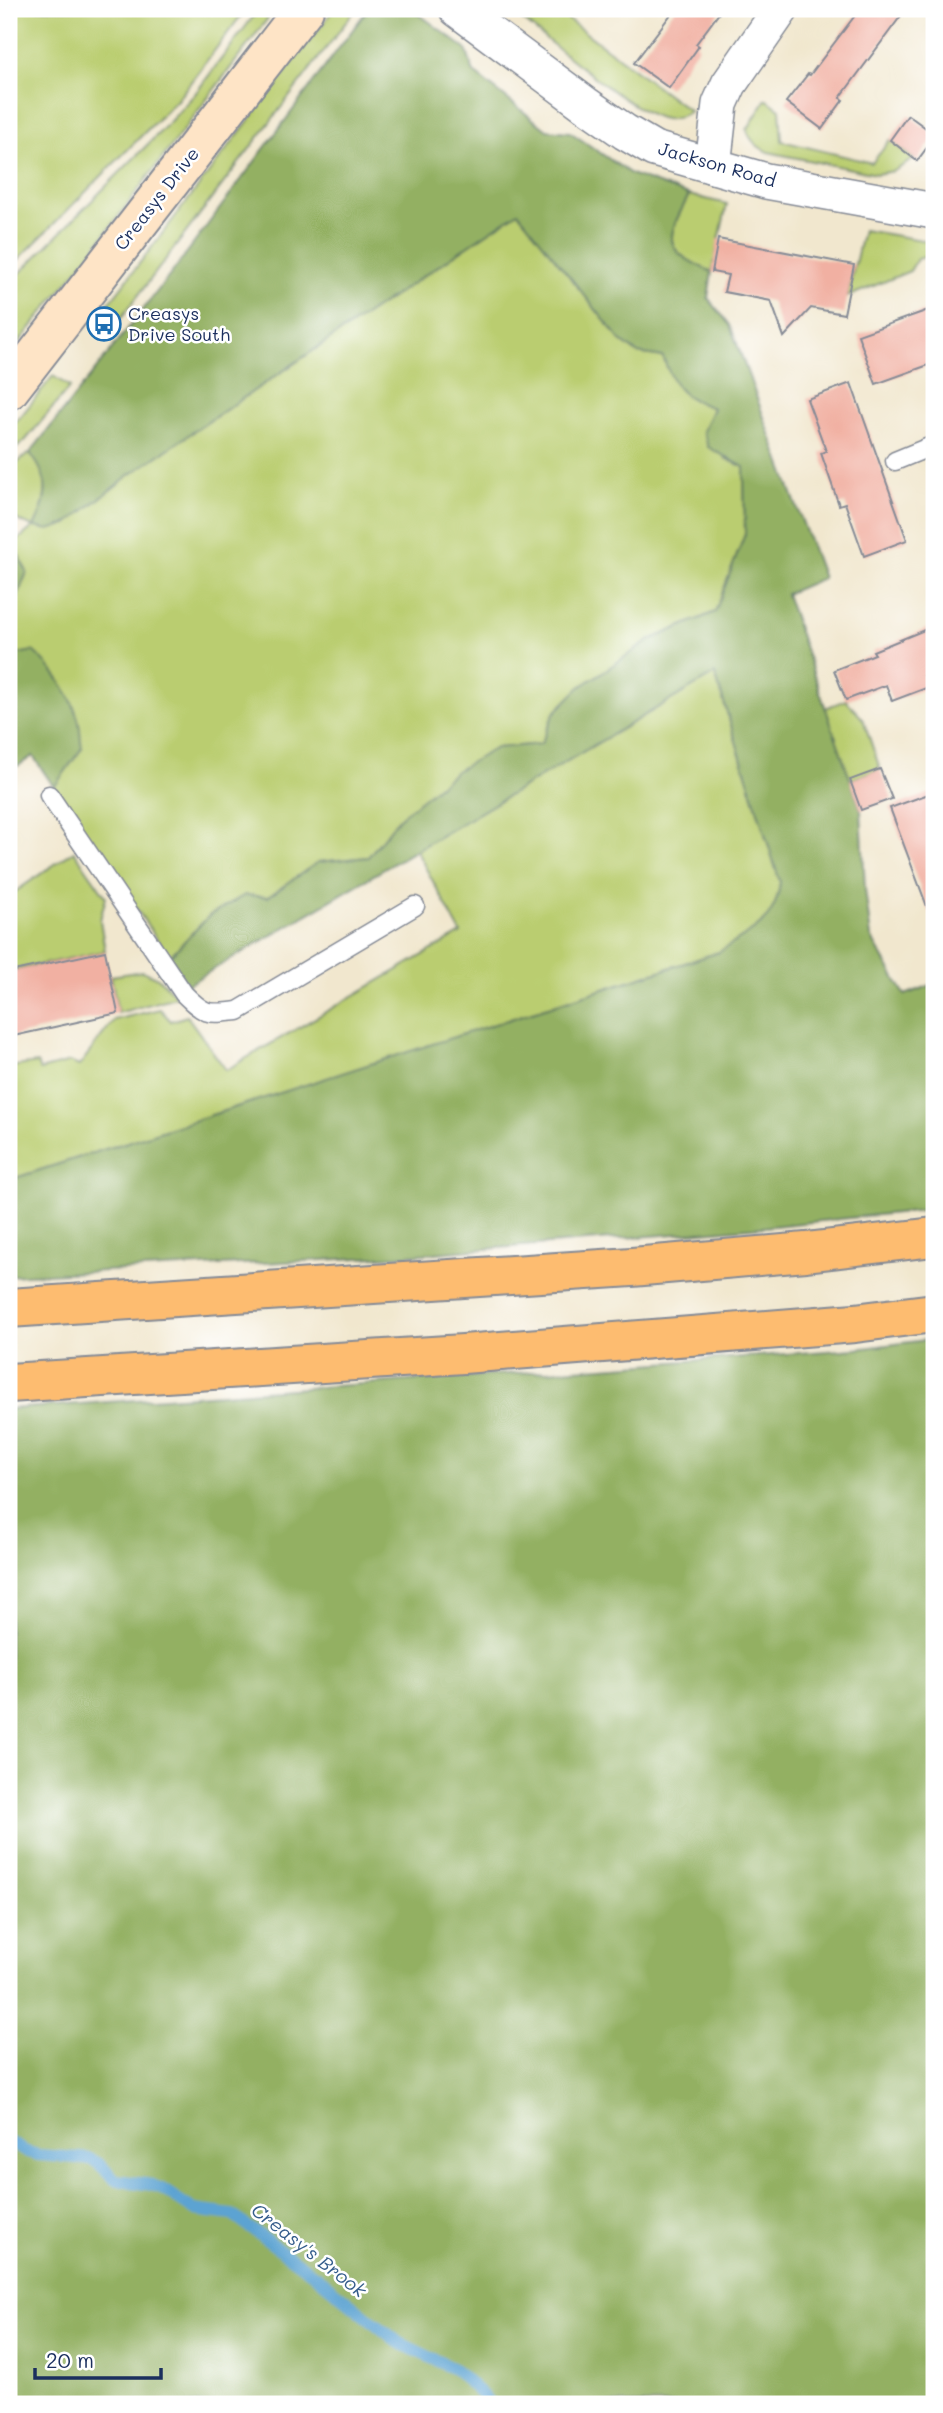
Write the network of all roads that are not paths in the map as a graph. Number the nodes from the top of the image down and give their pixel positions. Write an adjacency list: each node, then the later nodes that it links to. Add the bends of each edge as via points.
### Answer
1 (304, 9): 6 (street, Creasys Drive)
2 (780, 9): 4 (street, via 720,104)
3 (462, 10): 4 (street, Jackson Road, via 625,132 653,149)
4 (713, 166): 5 (street, Jackson Road, via 766,181)
5 (934, 211)
6 (9, 390)
7 (934, 445): 8 (lane)
8 (895, 461)
9 (49, 795): 10 (lane, via 200,1011 238,1011)
10 (415, 906)
11 (934, 1237): 12 (highway, via 632,1267)
12 (9, 1308)
13 (934, 1313): 14 (highway, via 463,1354)
14 (9, 1383)

